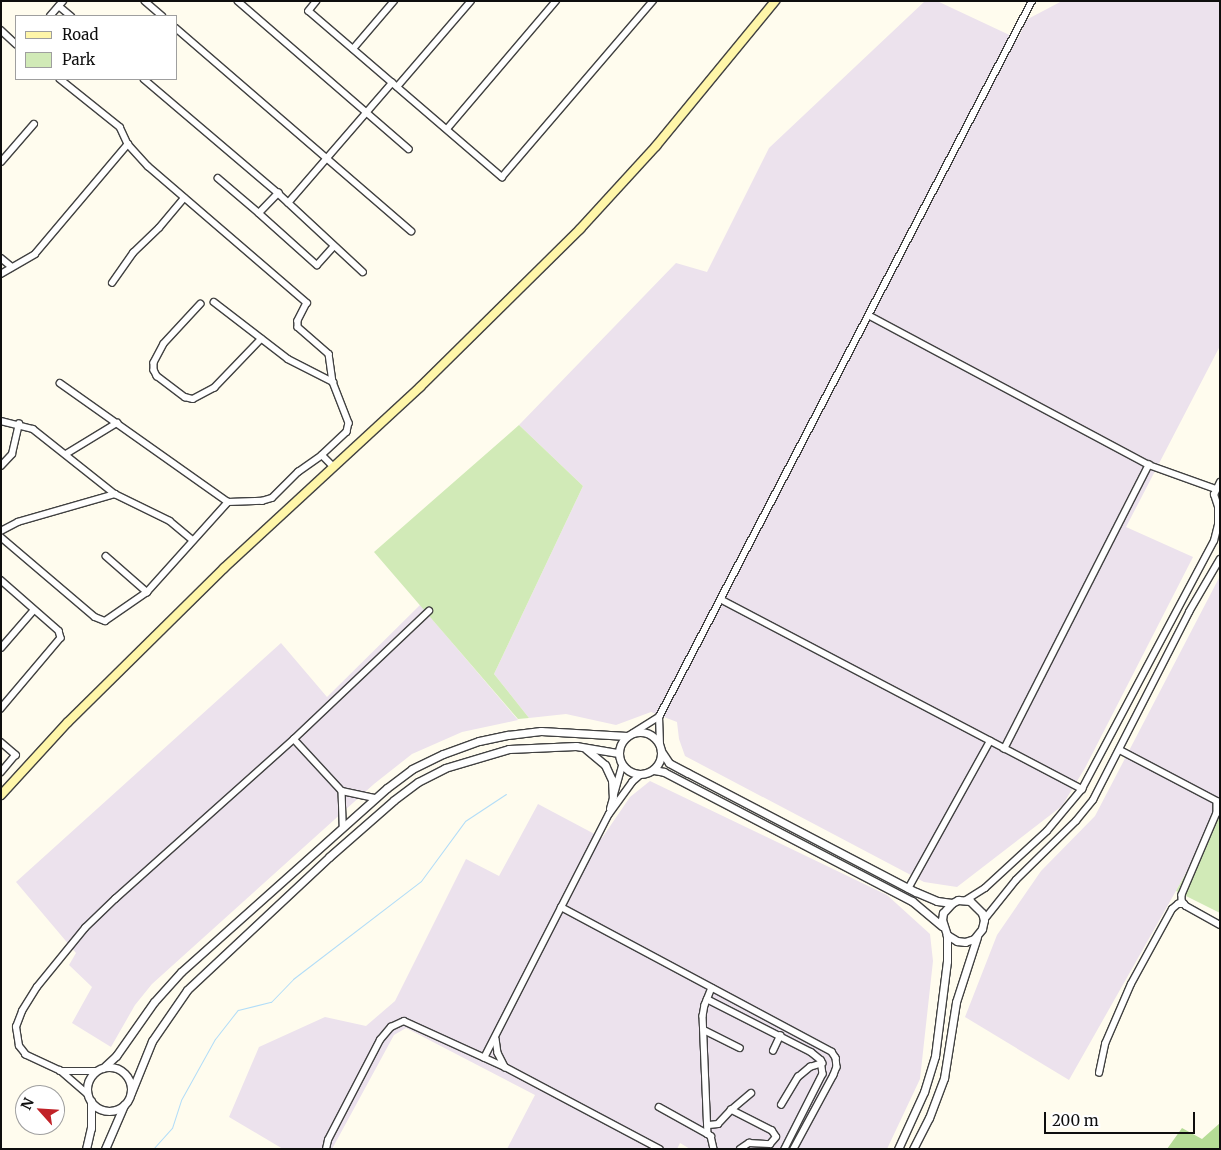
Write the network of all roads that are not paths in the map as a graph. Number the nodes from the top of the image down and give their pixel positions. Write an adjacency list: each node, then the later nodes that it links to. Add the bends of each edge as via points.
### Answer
1 (145, 1): 13 (street)
2 (238, 1): 22 (street)
3 (317, 1): 17 (street, via 309,11)
4 (394, 1): 17 (street)
5 (471, 1): 21 (street)
6 (556, 1): 24 (street)
7 (653, 1): 24 (street, via 502,177)
8 (775, 1): 54 (main road, via 656,146 580,229 420,387)
9 (1032, 1): 43 (street)
10 (61, 4): 11 (street); 12 (street)
11 (51, 15)
12 (70, 15)
13 (161, 15)
14 (1, 30): 16 (street)
15 (178, 30): 27 (street)
16 (15, 43)
17 (353, 49): 20 (street)
18 (61, 80): 25 (street, via 120,127)
19 (145, 80): 30 (street)
20 (392, 83): 21 (street); 22 (street)
21 (397, 87): 24 (street)
22 (366, 112): 26 (street); 27 (street)
23 (34, 124): 28 (street)
24 (447, 129)
25 (128, 144): 31 (street); 37 (street, via 40,248 27,260)
26 (409, 149)
27 (327, 158): 32 (street); 34 (street)
28 (1, 162)
29 (218, 178): 33 (street)
30 (278, 193): 32 (street); 33 (street)
31 (184, 198): 40 (street, via 133,253); 45 (street, via 307,303 298,327 329,354)
32 (288, 203): 35 (street)
33 (259, 213): 35 (street, via 317,265)
34 (411, 231)
35 (334, 246): 38 (street)
36 (1, 258): 37 (street)
37 (12, 267): 39 (street)
38 (363, 272)
39 (1, 274)
40 (112, 283)
41 (214, 302): 44 (street)
42 (201, 304): 44 (street, via 164,344 154,363 157,376 185,397 193,399 214,388)
43 (870, 316): 52 (street); 67 (street)
44 (261, 339): 45 (street, via 300,367)
45 (332, 382): 51 (street, via 350,428)
46 (60, 383): 48 (street)
47 (1, 421): 49 (street)
48 (117, 422): 50 (street); 58 (street)
49 (19, 424): 50 (street, via 33,429); 53 (street, via 12,454)
50 (66, 454): 57 (street)
51 (322, 455): 54 (street); 58 (street, via 298,472 272,498)
52 (1149, 465): 56 (street); 79 (street)
53 (1, 466)
54 (333, 466): 88 (main road, via 68,722)
55 (1220, 482): 56 (street)
56 (1216, 488): 59 (street, via 1214,495)
57 (115, 494): 60 (street, via 18,522); 62 (street, via 170,521)
58 (228, 502): 62 (street)
59 (1219, 509): 86 (street, via 1214,541)
60 (1, 531)
61 (1, 537): 66 (street, via 100,619 109,619)
62 (193, 540): 66 (street)
63 (106, 556): 66 (street)
64 (1220, 559): 80 (street, via 1189,612)
65 (2, 582): 68 (street)
66 (146, 592)
67 (722, 600): 72 (street); 75 (street)
68 (34, 610): 70 (street); 71 (street, via 59,631 61,638)
69 (429, 611): 74 (street)
70 (1, 648)
71 (1, 709)
72 (659, 717): 73 (street); 78 (street)
73 (630, 734): 78 (street, via 646,733); 81 (street, via 622,741); 90 (street, via 541,731 479,741 412,769)
74 (294, 739): 87 (street); 114 (street, via 91,921 37,987 22,1011 16,1036 26,1055)
75 (990, 741): 79 (street); 93 (street)
76 (1, 742): 84 (street, via 16,755)
77 (584, 747): 81 (street); 89 (street, via 606,765 612,780); 116 (street, via 540,746 478,757 444,768 394,800 187,990 152,1041)
78 (661, 748): 83 (street, via 659,764); 93 (street, via 669,763)
79 (1004, 749): 86 (street)
80 (1120, 750): 96 (street, via 1218,804 1217,813 1183,889); 98 (street, via 1093,800 1016,880)
81 (618, 754): 82 (street)
82 (622, 766): 85 (street); 89 (street)
83 (654, 770): 85 (street); 99 (street, via 664,772 912,901)
84 (1, 773)
85 (640, 775): 91 (street)
86 (1082, 789): 94 (street, via 1047,832 985,888)
87 (342, 791): 90 (street); 92 (street)
88 (1, 795)
89 (613, 797): 91 (street)
90 (374, 798): 92 (street)
91 (609, 814): 97 (street)
92 (343, 826): 113 (street, via 181,972 154,1002 116,1056)
93 (908, 888): 95 (street, via 937,901)
94 (966, 900): 95 (street); 98 (street, via 977,905)
95 (952, 903): 99 (street, via 943,913)
96 (1184, 904): 100 (street); 115 (street, via 1172,909 1131,984 1105,1044)
97 (561, 907): 103 (street); 106 (street)
98 (984, 920): 102 (street)
99 (942, 926): 101 (street)
100 (1220, 926)
101 (947, 935): 102 (street, via 965,942); 133 (street, via 947,961 935,1056 924,1092)
102 (976, 936): 134 (street, via 956,1002 944,1078)
103 (712, 988): 104 (street); 132 (street, via 825,1047 836,1058 834,1075)
104 (707, 999): 105 (street); 107 (street)
105 (704, 1030): 108 (street); 123 (street)
106 (496, 1036): 110 (street); 112 (street, via 498,1053)
107 (780, 1036): 109 (street); 111 (street, via 811,1052)
108 (740, 1048)
109 (773, 1051)
110 (484, 1058): 112 (street); 127 (street, via 410,1022 391,1027 380,1040)
111 (822, 1063): 120 (street, via 810,1067 798,1077); 131 (street, via 823,1074)
112 (505, 1068): 128 (street)
113 (100, 1070): 114 (street); 116 (street, via 118,1069 124,1073); 118 (street, via 89,1082)
114 (60, 1071): 118 (street)
115 (1099, 1073)
116 (131, 1093): 119 (street)
117 (751, 1093): 122 (street)
118 (90, 1098): 119 (street, via 102,1110); 125 (street, via 91,1128)
119 (124, 1105): 126 (street)
120 (780, 1105)
121 (658, 1107): 124 (street)
122 (731, 1110): 123 (street, via 718,1124); 130 (street, via 772,1131 776,1137 770,1144 749,1143)
123 (708, 1125): 124 (street)
124 (708, 1134): 129 (street)
125 (86, 1149)
126 (106, 1149)
127 (326, 1149)
128 (660, 1149)
129 (714, 1149)
130 (740, 1149)
131 (785, 1149)
132 (794, 1149)
133 (898, 1149)
134 (913, 1149)

